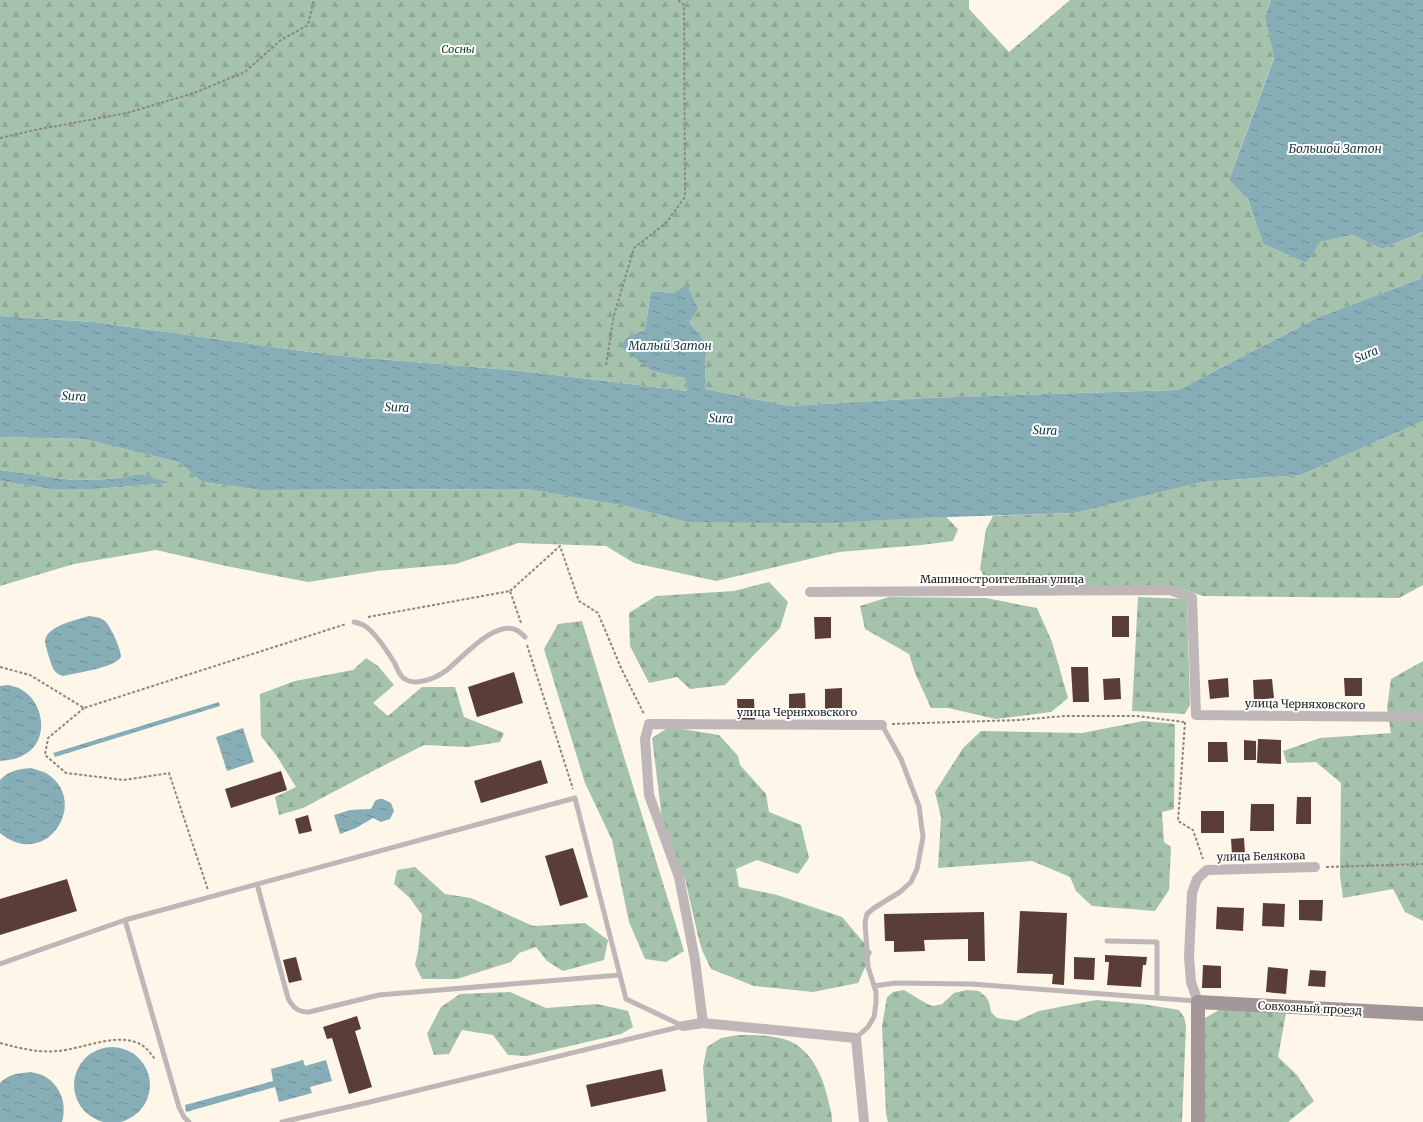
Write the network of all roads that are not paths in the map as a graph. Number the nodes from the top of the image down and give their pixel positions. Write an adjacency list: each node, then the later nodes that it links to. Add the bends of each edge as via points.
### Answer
1 (810, 592): 4 (street, Машиностроительная улица, via 1170,590 1192,598)
2 (354, 622): 3 (lane, via 365,626 377,638 400,674 413,682 438,676 481,640 500,630 518,630)
3 (525, 637)
4 (1196, 715): 5 (street, улица Черняховского)
5 (1418, 717)
6 (882, 725): 13 (lane, via 901,759 920,806 923,837 917,869 911,882 867,914 865,922 868,967); 17 (street, улица Черняховского, via 649,724 644,739 649,794 679,877 695,960)
7 (1315, 867): 15 (street, улица Белякова, via 1207,870 1197,879 1192,892 1189,957)
8 (257, 884): 9 (lane); 12 (lane, via 288,998 296,1010 303,1012 379,995); 12 (lane, via 575,798)
9 (125, 920): 11 (lane); 20 (lane, via 179,1107)
10 (1107, 941): 14 (lane, via 1157,942)
11 (0, 964)
12 (620, 975): 18 (lane, via 626,999)
13 (874, 986): 14 (lane, via 896,983 972,984); 19 (lane, via 874,1017)
14 (1157, 998): 15 (lane)
15 (1198, 1002): 16 (main road, Совхозный проезд); 23 (main road)
16 (1423, 1014)
17 (703, 1023): 18 (street); 19 (street)
18 (683, 1026): 21 (lane)
19 (856, 1038): 22 (street)
20 (189, 1122)
21 (282, 1122)
22 (864, 1122)
23 (1198, 1122)

